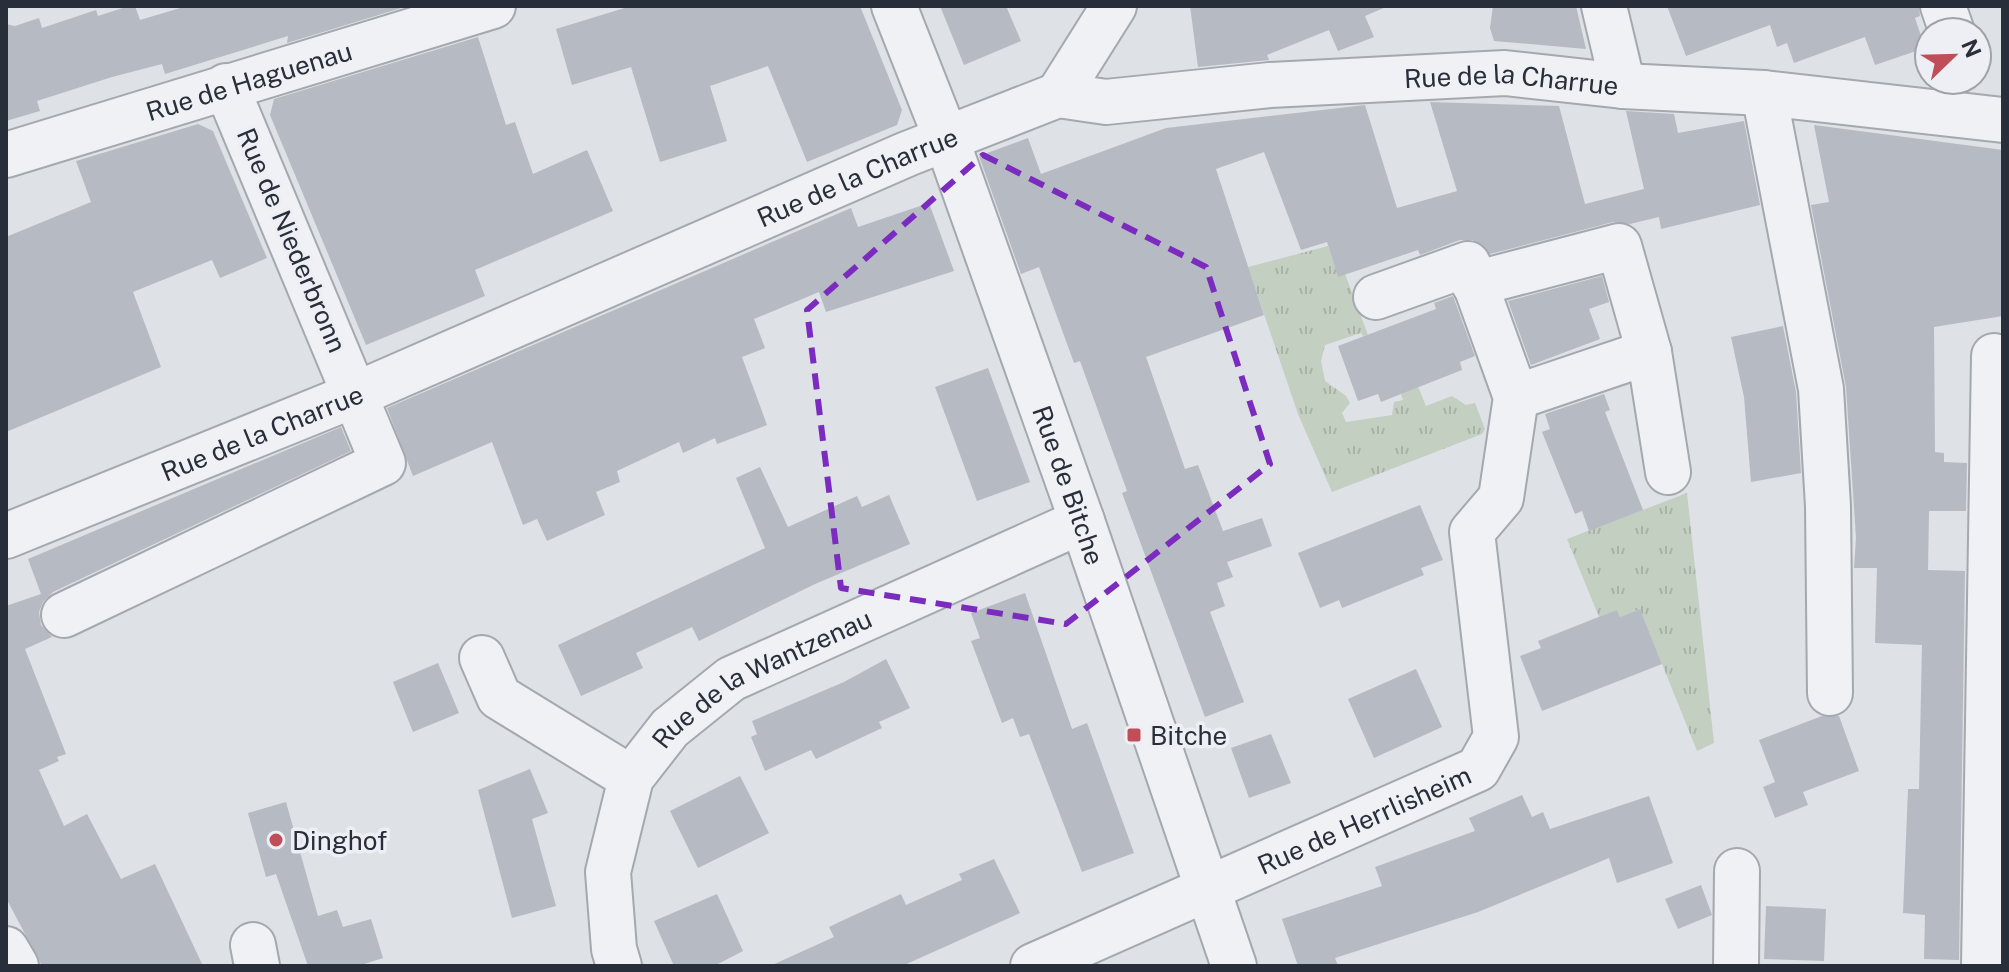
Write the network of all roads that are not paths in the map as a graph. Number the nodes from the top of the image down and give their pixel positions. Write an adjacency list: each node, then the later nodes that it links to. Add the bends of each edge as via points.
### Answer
1 (493, 6): 5 (street, Rue de Haguenau)
2 (894, 6): 10 (street, Rue de Bitche)
3 (1114, 6): 8 (street)
4 (1604, 6): 6 (street)
5 (226, 86): 11 (street, Rue de Haguenau); 16 (street, Rue de Niederbronn)
6 (1623, 86): 7 (street, Rue de la Charrue); 8 (street, Rue de la Charrue, via 1505,73 1270,85 1106,102)
7 (1764, 93): 9 (street, Rue de la Charrue); 23 (street, via 1821,389)
8 (1058, 95): 10 (street, Rue de la Charrue)
9 (1983, 105)
10 (946, 138): 16 (street, Rue de la Charrue); 19 (street, Rue de Bitche)
11 (6, 155)
12 (1474, 284): 13 (street, via 1468,264); 14 (street, via 1619,246); 17 (street)
13 (1376, 297)
14 (1649, 352): 17 (street); 18 (street)
15 (1994, 356): 33 (street)
16 (357, 394): 20 (street, Rue de la Charrue); 21 (street, Rue de Niederbronn, via 383,463)
17 (1516, 397): 26 (street, Rue de Herrlisheim, via 1501,498 1472,532 1496,737 1478,769)
18 (1668, 472)
19 (1082, 521): 24 (street, Rue de la Wantzenau, via 731,679 670,728); 26 (street, Rue de Bitche)
20 (6, 536)
21 (64, 615)
22 (482, 658): 24 (street, via 499,697)
23 (1830, 693)
24 (631, 778): 29 (street, Rue de la Wantzenau, via 608,872)
25 (1737, 871): 32 (street)
26 (1206, 890): 30 (street, Rue de Herrlisheim); 31 (street, Rue de Bitche)
27 (6, 949): 28 (street)
28 (16, 966)
29 (619, 966)
30 (1033, 966)
31 (1234, 966)
32 (1736, 966)
33 (1984, 966)

